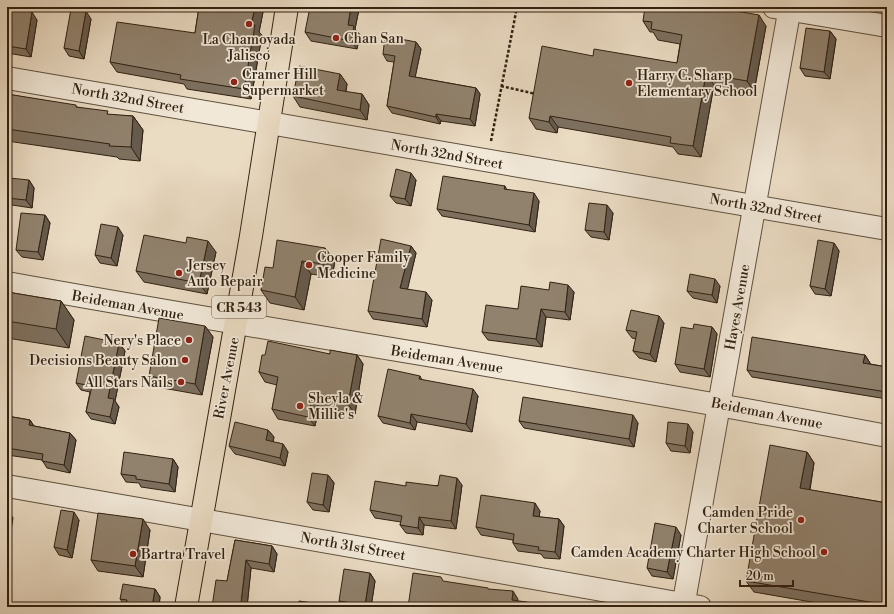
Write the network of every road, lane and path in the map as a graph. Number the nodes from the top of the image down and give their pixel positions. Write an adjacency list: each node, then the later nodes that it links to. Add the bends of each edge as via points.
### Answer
1 (287, 7): 8 (main road, River Avenue / CR 543)
2 (517, 7): 6 (path)
3 (785, 8): 4 (street); 10 (street, Hayes Avenue)
4 (887, 26)
5 (7, 78): 8 (street, North 32nd Street)
6 (501, 86): 7 (path); 9 (path)
7 (542, 95)
8 (269, 122): 9 (street, North 32nd Street); 13 (main road, River Avenue / CR 543)
9 (487, 161): 10 (street, North 32nd Street)
10 (755, 205): 11 (street, North 32nd Street); 14 (street, Hayes Avenue)
11 (887, 229)
12 (7, 283): 13 (street, Beideman Avenue)
13 (236, 324): 14 (street, Beideman Avenue); 17 (main road, River Avenue / CR 543)
14 (719, 404): 15 (street, Beideman Avenue); 18 (street, Hayes Avenue)
15 (887, 436)
16 (7, 486): 17 (street, North 31st Street)
17 (202, 519): 18 (street, North 31st Street); 19 (main road, River Avenue / CR 543)
18 (688, 606)
19 (186, 607)

